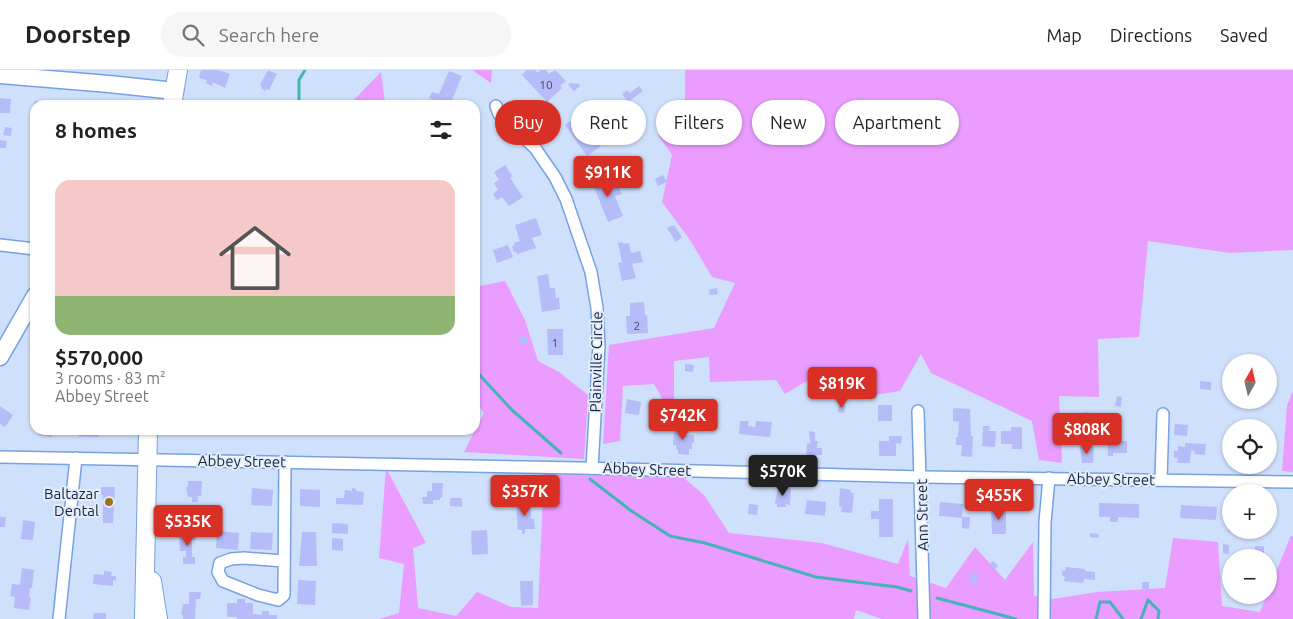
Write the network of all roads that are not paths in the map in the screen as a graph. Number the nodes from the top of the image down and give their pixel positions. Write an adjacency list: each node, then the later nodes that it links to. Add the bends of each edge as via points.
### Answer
1 (178, 70): 3 (main road)
2 (0, 74): 3 (street)
3 (174, 98)
4 (532, 145): 16 (street, Plainville Circle, via 566,199 591,272 599,346)
5 (0, 245): 6 (street)
6 (30, 248)
7 (30, 305): 8 (street)
8 (0, 357)
9 (918, 411): 17 (street, Ann Street)
10 (1163, 414): 19 (street)
11 (148, 435): 14 (main road)
12 (0, 458): 13 (street, Abbey Street)
13 (76, 458): 14 (street, Abbey Street); 23 (street)
14 (148, 459): 15 (street, Abbey Street); 21 (main road)
15 (285, 462): 16 (street, Abbey Street); 22 (street)
16 (592, 468): 17 (street, Abbey Street)
17 (921, 477): 18 (street, Abbey Street); 26 (street, Ann Street)
18 (1049, 478): 19 (street, Abbey Street); 27 (street)
19 (1161, 480): 20 (street, Abbey Street)
20 (1293, 482)
21 (145, 549): 24 (main road); 25 (main road)
22 (284, 560): 22 (street, via 231,559 220,563 218,572 223,581 278,600 284,595)
23 (59, 619)
24 (144, 619)
25 (158, 619)
26 (924, 619)
27 (1044, 619)

